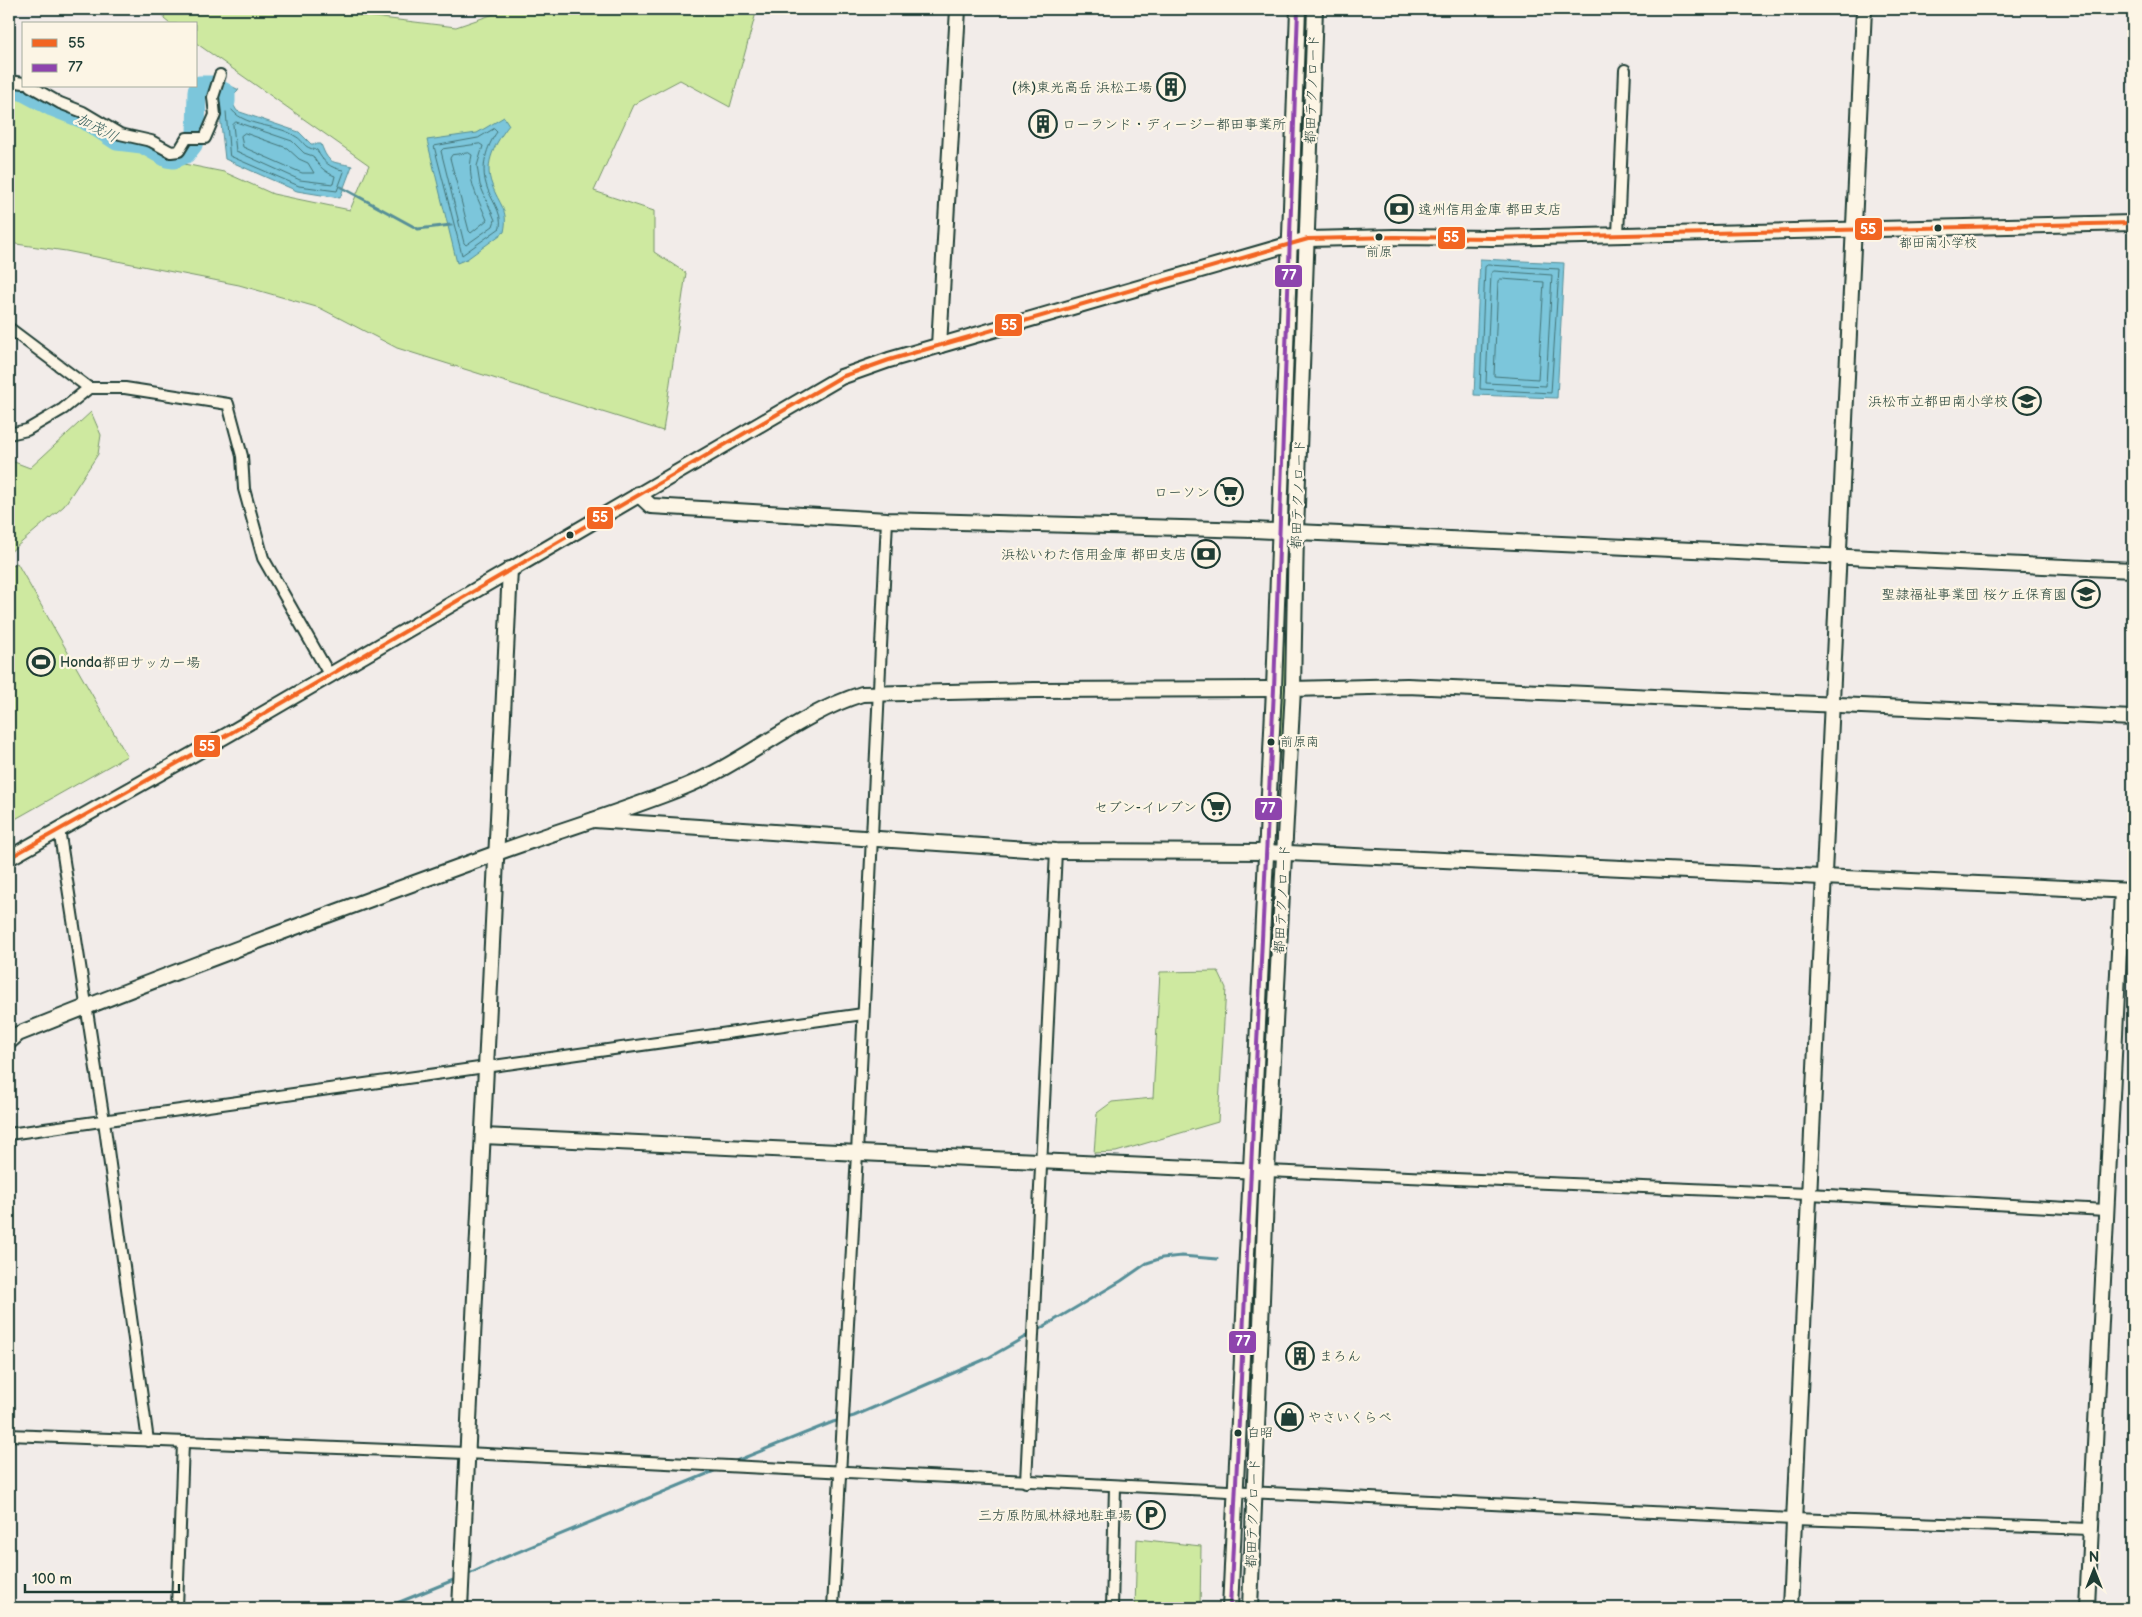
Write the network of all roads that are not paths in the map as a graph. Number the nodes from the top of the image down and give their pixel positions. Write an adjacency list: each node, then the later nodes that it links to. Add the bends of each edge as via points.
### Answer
1 (958, 9): 16 (street)
2 (1298, 9): 14 (street, 都田テクノロード)
3 (1315, 9): 13 (street, 都田テクノロード)
4 (1864, 9): 11 (street)
5 (1624, 70): 12 (street)
6 (220, 75): 9 (street, via 213,97 215,115 204,138 187,138 179,151 171,152 151,140 120,134)
7 (9, 81): 8 (street)
8 (22, 84)
9 (34, 88)
10 (2133, 223): 11 (street)
11 (1853, 229): 12 (street); 23 (street)
12 (1618, 235): 13 (street)
13 (1308, 239): 14 (street); 22 (street, 都田テクノロード)
14 (1291, 244): 16 (street); 21 (street, 都田テクノロード)
15 (9, 328): 17 (street)
16 (939, 346): 19 (street, via 841,377)
17 (89, 388): 18 (street, via 63,409 27,430); 26 (street, via 125,388 228,404 242,456 244,489 263,558)
18 (9, 434)
19 (638, 494): 20 (street, via 651,506); 24 (street)
20 (886, 520): 21 (street); 29 (street)
21 (1280, 532): 22 (street); 27 (street, 都田テクノロード)
22 (1296, 532): 23 (street); 28 (street, 都田テクノロード)
23 (1837, 558): 25 (street); 30 (street)
24 (510, 569): 26 (street); 38 (street)
25 (2133, 570)
26 (329, 674): 33 (street)
27 (1274, 689): 29 (street); 36 (street, 都田テクノロード)
28 (1293, 689): 30 (street, via 1407,686); 37 (street, 都田テクノロード)
29 (878, 692): 32 (street, via 846,699 814,714 731,764 685,786); 34 (street)
30 (1831, 706): 31 (street); 40 (street)
31 (2133, 718)
32 (594, 820): 34 (street); 38 (street)
33 (59, 829): 39 (street); 42 (street)
34 (871, 838): 35 (street); 43 (street)
35 (1056, 851): 36 (street); 50 (street)
36 (1266, 852): 37 (street); 51 (street, 都田テクノロード)
37 (1284, 853): 40 (street); 52 (street, 都田テクノロード)
38 (495, 854): 42 (street); 45 (street)
39 (9, 858)
40 (1823, 877): 41 (street); 53 (street)
41 (2128, 891): 54 (street)
42 (87, 1006): 44 (street, via 18,1034); 46 (street)
43 (863, 1014): 45 (street); 49 (street)
44 (9, 1042)
45 (485, 1067): 46 (street); 48 (street)
46 (104, 1121): 47 (street); 56 (street)
47 (9, 1134)
48 (483, 1136): 49 (street); 58 (street)
49 (858, 1153): 50 (street); 59 (street)
50 (1042, 1161): 51 (street); 60 (street)
51 (1250, 1170): 52 (street); 62 (street, 都田テクノロード)
52 (1268, 1171): 53 (street); 63 (street, 都田テクノロード)
53 (1809, 1194): 54 (street); 64 (street)
54 (2106, 1210): 65 (street)
55 (9, 1435): 56 (street)
56 (148, 1441): 57 (street)
57 (183, 1443): 58 (street); 66 (street)
58 (466, 1453): 59 (street); 67 (street)
59 (841, 1473): 60 (street); 68 (street)
60 (1026, 1482): 61 (street)
61 (1115, 1487): 62 (street); 69 (street)
62 (1235, 1493): 63 (street); 70 (street, 都田テクノロード)
63 (1254, 1493): 64 (street); 71 (street, 都田テクノロード)
64 (1794, 1519): 65 (street); 72 (street)
65 (2090, 1529): 73 (street)
66 (176, 1608)
67 (460, 1608)
68 (833, 1608)
69 (1112, 1608)
70 (1230, 1608)
71 (1250, 1608)
72 (1790, 1608)
73 (2087, 1608)

